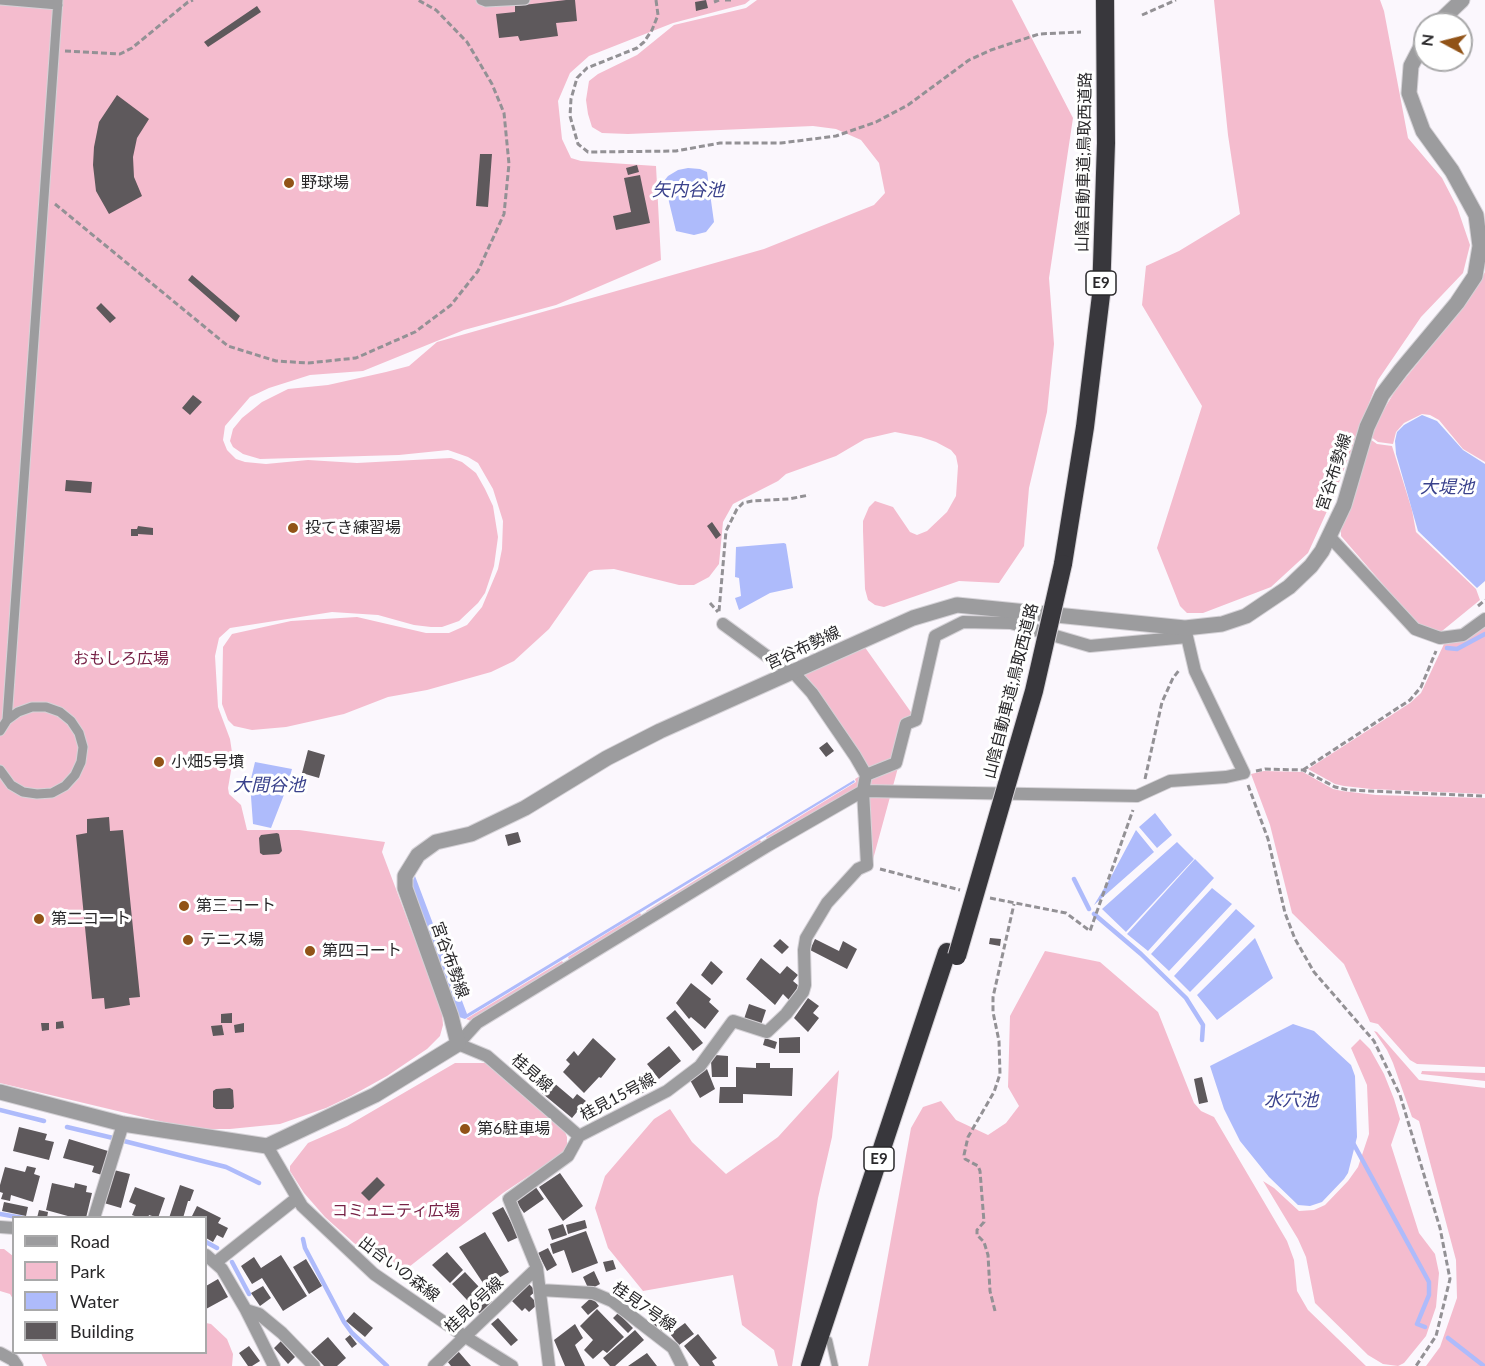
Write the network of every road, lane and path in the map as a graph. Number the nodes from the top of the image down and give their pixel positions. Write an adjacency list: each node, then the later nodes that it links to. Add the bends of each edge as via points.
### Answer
1 (0, 0): 14 (street)
2 (193, 0): 19 (path, via 120,54)
3 (418, 0): 21 (path, via 436,10 467,42 492,84 504,113 509,164 504,214 478,271 451,304 415,332 356,358 308,363 276,360 228,346)
4 (481, 0): 5 (street)
5 (525, 0)
6 (656, 0): 18 (path, via 658,15 644,42 587,68 577,78 570,116 578,144 588,152 676,151 720,143 781,143 836,136 908,105 969,60 991,50 1039,34)
7 (719, 0): 15 (path)
8 (725, 0): 9 (path)
9 (731, 0)
10 (1094, 0): 24 (highway, 山陰自動車道;鳥取西道路 / E9, via 1096,143 1089,291)
11 (1105, 0): 24 (highway, 山陰自動車道;鳥取西道路 / E9, via 1101,295 1085,427)
12 (1176, 0): 17 (path)
13 (1462, 0): 16 (street)
14 (58, 2): 19 (street)
15 (714, 2)
16 (1450, 12)
17 (1142, 15)
18 (1081, 33)
19 (54, 50): 21 (street)
20 (1413, 62): 23 (street, 宮谷布勢線, via 1409,93 1423,131 1452,171 1476,215 1480,246 1475,276 1382,395 1367,427 1344,505)
21 (44, 196): 34 (street)
22 (809, 495): 28 (path, via 752,501 737,509 726,531)
23 (1329, 536): 30 (street, 宮谷布勢線, via 1311,566 1269,602 1222,624); 31 (street, via 1415,629)
24 (1058, 563): 47 (highway, 山陰自動車道;鳥取西道路 / E9)
25 (1485, 600): 27 (path)
26 (710, 603): 28 (path)
27 (1475, 609)
28 (721, 619): 33 (street)
29 (1485, 619): 31 (street, via 1463,634)
30 (1186, 632): 32 (street); 33 (street, 宮谷布勢線, via 957,605 913,618); 39 (street, via 1090,646 1011,623 963,622 935,636 915,720 906,724 896,763)
31 (1440, 638): 37 (path, via 1421,687 1410,700)
32 (1192, 658): 38 (street); 41 (path, via 1173,678 1162,702)
33 (793, 672): 39 (street, via 812,693); 48 (street, 宮谷布勢線, via 660,731 525,808 471,834 436,842 418,855 405,876 405,888)
34 (7, 720): 35 (street); 36 (street, via 32,707 60,712 79,733 81,762 65,786 38,795 11,785)
35 (0, 731)
36 (0, 770)
37 (1303, 770): 38 (path); 42 (path, via 1348,790)
38 (1244, 773): 41 (street, via 1170,781); 74 (path, via 1268,839 1295,939 1314,972 1374,1041 1400,1095 1440,1228 1450,1279 1436,1336)
39 (866, 775): 40 (street)
40 (863, 791): 41 (street); 43 (street); 48 (street, via 477,1023)
41 (1141, 794): 46 (path, via 1090,931 1066,913)
42 (1483, 796)
43 (867, 865): 44 (path); 51 (street, 桂見15号線, via 858,869 827,903 806,938 806,985 786,1014 766,1032 733,1021 700,1066 666,1091)
44 (969, 892)
45 (980, 895): 46 (path)
46 (1014, 904): 60 (path, via 993,997 999,1074 994,1092 965,1147 965,1159 978,1166 980,1172 984,1222 977,1235 988,1255)
47 (952, 954): 62 (highway, 山陰自動車道;鳥取西道路 / E9); 71 (highway, 山陰自動車道;鳥取西道路 / E9)
48 (458, 1044): 51 (street, 桂見線, via 487,1056); 52 (street, via 375,1095)
49 (0, 1092): 50 (street)
50 (123, 1124): 52 (street); 54 (street)
51 (579, 1136): 57 (street, 桂見15号線, via 568,1156 509,1199)
52 (267, 1146): 53 (street, 出合いの森線)
53 (297, 1198): 56 (street); 61 (street, 出合いの森線, via 326,1231 374,1274)
54 (95, 1216)
55 (207, 1255): 56 (street)
56 (215, 1263): 59 (street)
57 (537, 1268): 58 (street, 桂見15号線); 61 (street, 桂見6号線)
58 (540, 1290): 69 (street, 桂見15号線); 70 (street, 桂見7号線, via 593,1293 612,1301 673,1348)
59 (246, 1310): 65 (street); 66 (street, via 260,1314)
60 (995, 1311)
61 (464, 1336): 67 (street, 桂見6号線); 68 (street, 出合いの森線)
62 (829, 1340): 72 (highway, 山陰自動車道;鳥取西道路 / E9); 73 (lane)
63 (0, 1353): 64 (street)
64 (17, 1366)
65 (274, 1366)
66 (314, 1366)
67 (434, 1366)
68 (512, 1366)
69 (549, 1366)
70 (682, 1366)
71 (810, 1366)
72 (820, 1366)
73 (835, 1366)
74 (1416, 1366)

